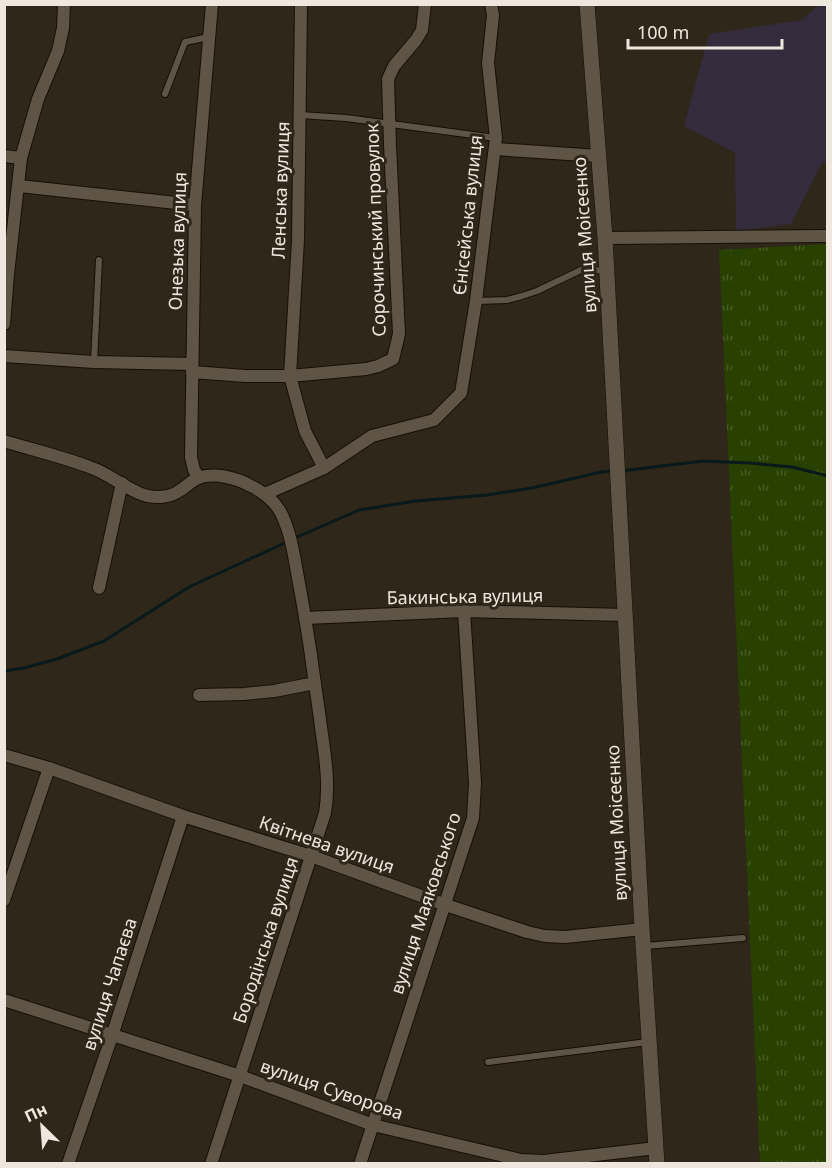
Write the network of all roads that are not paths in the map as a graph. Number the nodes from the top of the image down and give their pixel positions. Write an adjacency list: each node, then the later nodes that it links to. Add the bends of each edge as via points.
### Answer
1 (64, 4): 14 (street, via 58,51 38,99)
2 (212, 4): 7 (street, Онезька вулиця)
3 (301, 4): 9 (street, Ленська вулиця)
4 (425, 4): 10 (street, Сорочинський провулок, via 422,30 388,79)
5 (491, 4): 11 (street, Єнісейська вулиця, via 488,63)
6 (587, 4): 13 (street, вулиця Моісеєнко)
7 (209, 37): 8 (lane, via 185,42); 16 (street, Онезька вулиця)
8 (165, 94)
9 (300, 115): 10 (lane); 26 (street, Ленська вулиця)
10 (390, 123): 11 (lane); 26 (street, Сорочинський провулок, via 399,334 393,359 366,369)
11 (495, 144): 13 (street); 21 (street, Єнісейська вулиця)
12 (4, 156): 14 (street)
13 (599, 156): 18 (street, вулиця Моісеєнко)
14 (21, 158): 15 (street)
15 (19, 186): 16 (street); 22 (street)
16 (195, 205): 25 (street, Онезька вулиця)
17 (828, 236): 18 (street)
18 (605, 238): 20 (street, вулиця Моісеєнко)
19 (99, 260): 24 (lane)
20 (607, 271): 21 (lane, via 583,269 522,297); 34 (street, вулиця Моісеєнко)
21 (476, 301): 28 (street, Єнісейська вулиця, via 461,393 434,420 372,436)
22 (4, 324)
23 (4, 356): 24 (street)
24 (94, 362): 25 (street)
25 (192, 368): 26 (street, via 245,376); 29 (street, Онезька вулиця, via 191,458)
26 (290, 376): 28 (street, Ленська вулиця, via 305,431)
27 (4, 441): 30 (street, via 92,467)
28 (324, 468): 31 (street)
29 (199, 478): 30 (street, via 166,496 150,497); 31 (street, via 230,478)
30 (122, 483): 32 (street)
31 (265, 494): 35 (street, Бородінська вулиця, via 288,528)
32 (99, 588)
33 (464, 611): 34 (street, Бакинська вулиця); 35 (street, Бакинська вулиця); 43 (street, вулиця Маяковського, via 476,783 473,818)
34 (624, 615): 44 (street, вулиця Моісеєнко)
35 (305, 618): 36 (street, Бородінська вулиця)
36 (315, 682): 37 (street, via 274,691); 41 (street, Бородінська вулиця, via 326,758 327,800)
37 (199, 695)
38 (4, 755): 39 (street, Квітнева вулиця)
39 (49, 768): 40 (street, Квітнева вулиця); 42 (street)
40 (183, 816): 41 (street, Квітнева вулиця); 48 (street, вулиця Чапаєва)
41 (311, 856): 43 (street, Квітнева вулиця); 51 (street, Бородінська вулиця)
42 (4, 900)
43 (446, 905): 44 (street, Квітнева вулиця, via 545,936); 52 (street, вулиця Маяковського)
44 (642, 929): 46 (street, вулиця Моісеєнко)
45 (743, 938): 46 (lane)
46 (643, 946): 49 (street, вулиця Моісеєнко)
47 (4, 1000): 48 (street, вулиця Суворова)
48 (112, 1036): 51 (street, вулиця Суворова); 54 (street, вулиця Чапаєва)
49 (649, 1042): 50 (lane); 53 (street, вулиця Моісеєнко)
50 (488, 1062)
51 (240, 1076): 52 (street, вулиця Суворова); 55 (street, Бородінська вулиця)
52 (373, 1125): 53 (street, вулиця Суворова, via 531,1162); 56 (street, вулиця Маяковського)
53 (657, 1156)
54 (68, 1164)
55 (211, 1164)
56 (360, 1164)

